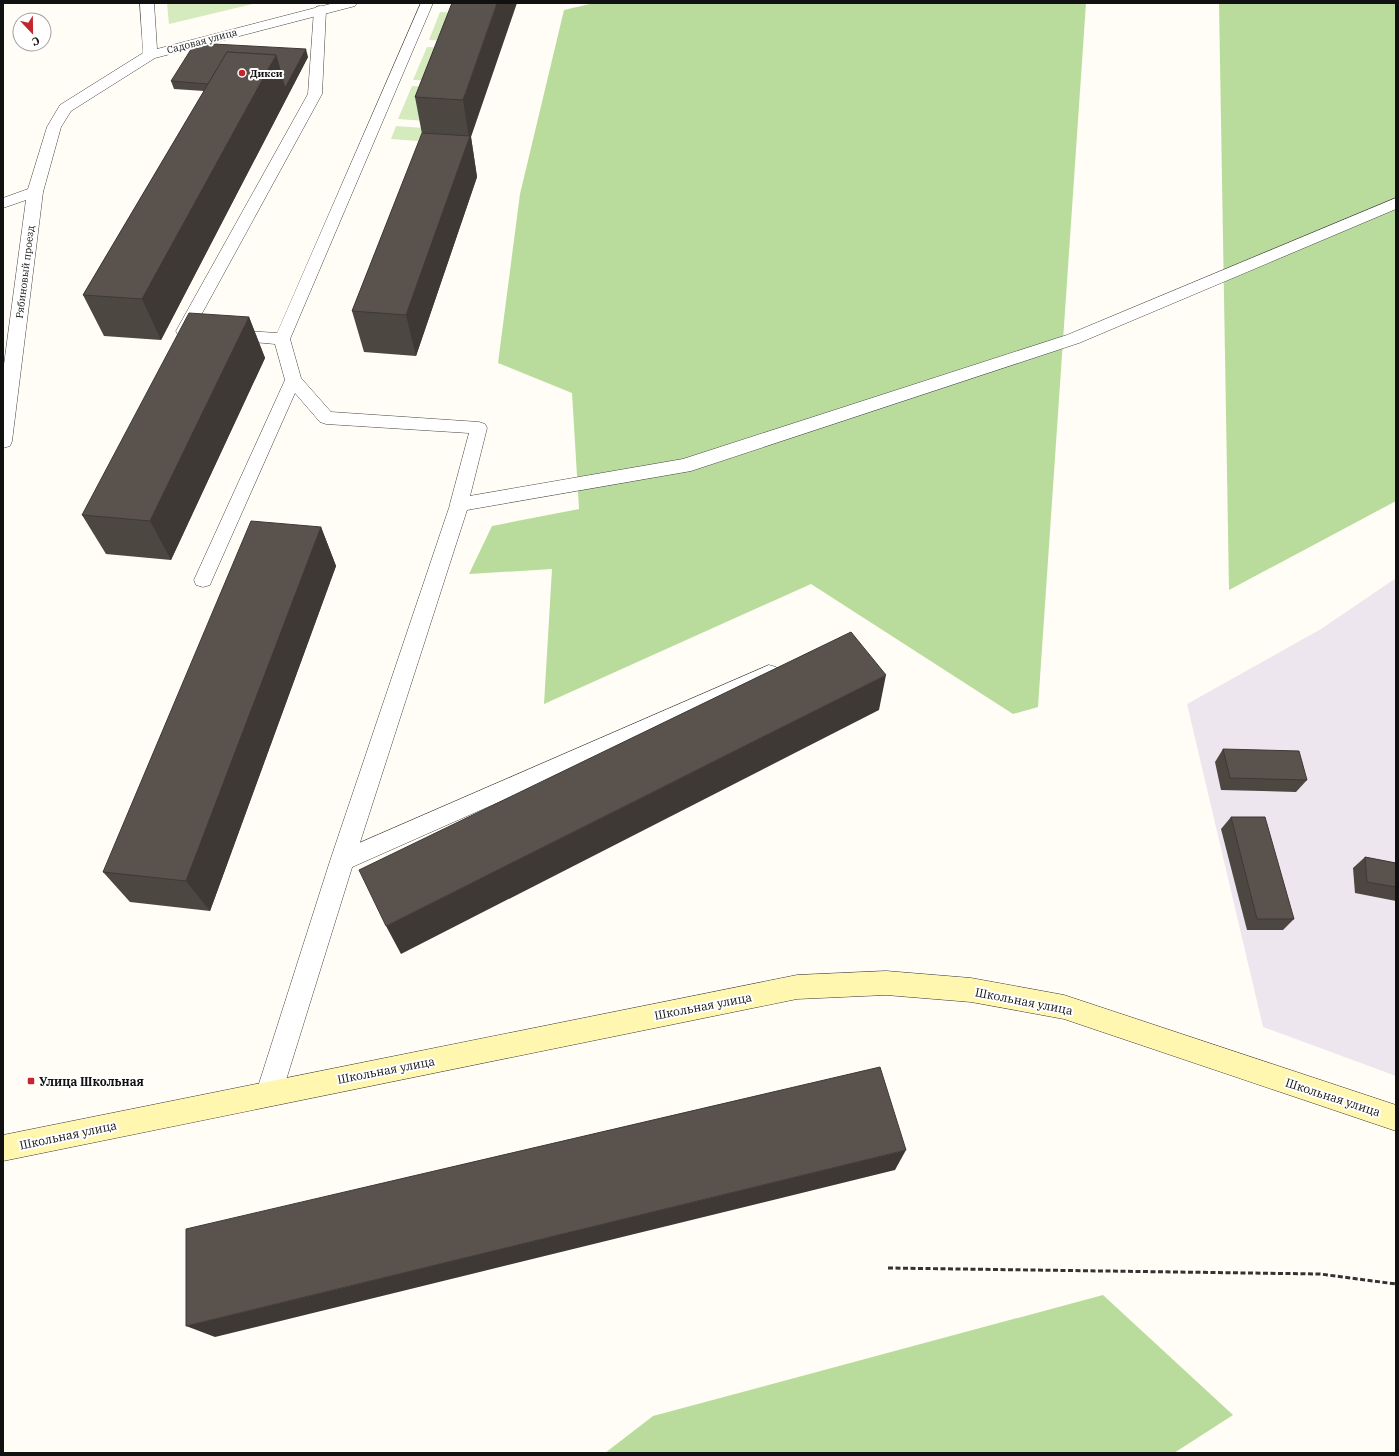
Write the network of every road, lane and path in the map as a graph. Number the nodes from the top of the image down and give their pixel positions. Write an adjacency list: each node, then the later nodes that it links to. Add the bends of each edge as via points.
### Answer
1 (147, 3): 5 (street)
2 (350, 3): 4 (street, Садовая улица)
3 (427, 3): 10 (lane)
4 (320, 10): 5 (street, Садовая улица); 10 (lane, via 315,94 184,331)
5 (150, 55): 6 (street, Садовая улица)
6 (65, 108): 7 (street, Рябиновый проезд, via 54,127)
7 (35, 192): 8 (street); 12 (street, Рябиновый проезд)
8 (3, 203)
9 (1396, 203): 14 (street, via 1073,340 684,466)
10 (282, 339): 11 (lane)
11 (293, 380): 14 (lane, via 326,418 478,428); 15 (lane)
12 (5, 413): 13 (street, Рябиновый проезд)
13 (3, 441)
14 (459, 504): 17 (street)
15 (203, 580)
16 (784, 666): 17 (lane)
17 (342, 861): 18 (street)
18 (269, 1093): 19 (street, Школьная улица, via 797,987 886,983 970,990 1064,1007); 20 (street, Школьная улица)
19 (1396, 1118)
20 (3, 1148)
21 (888, 1268): 22 (path, via 1320,1274)
22 (1396, 1284)

